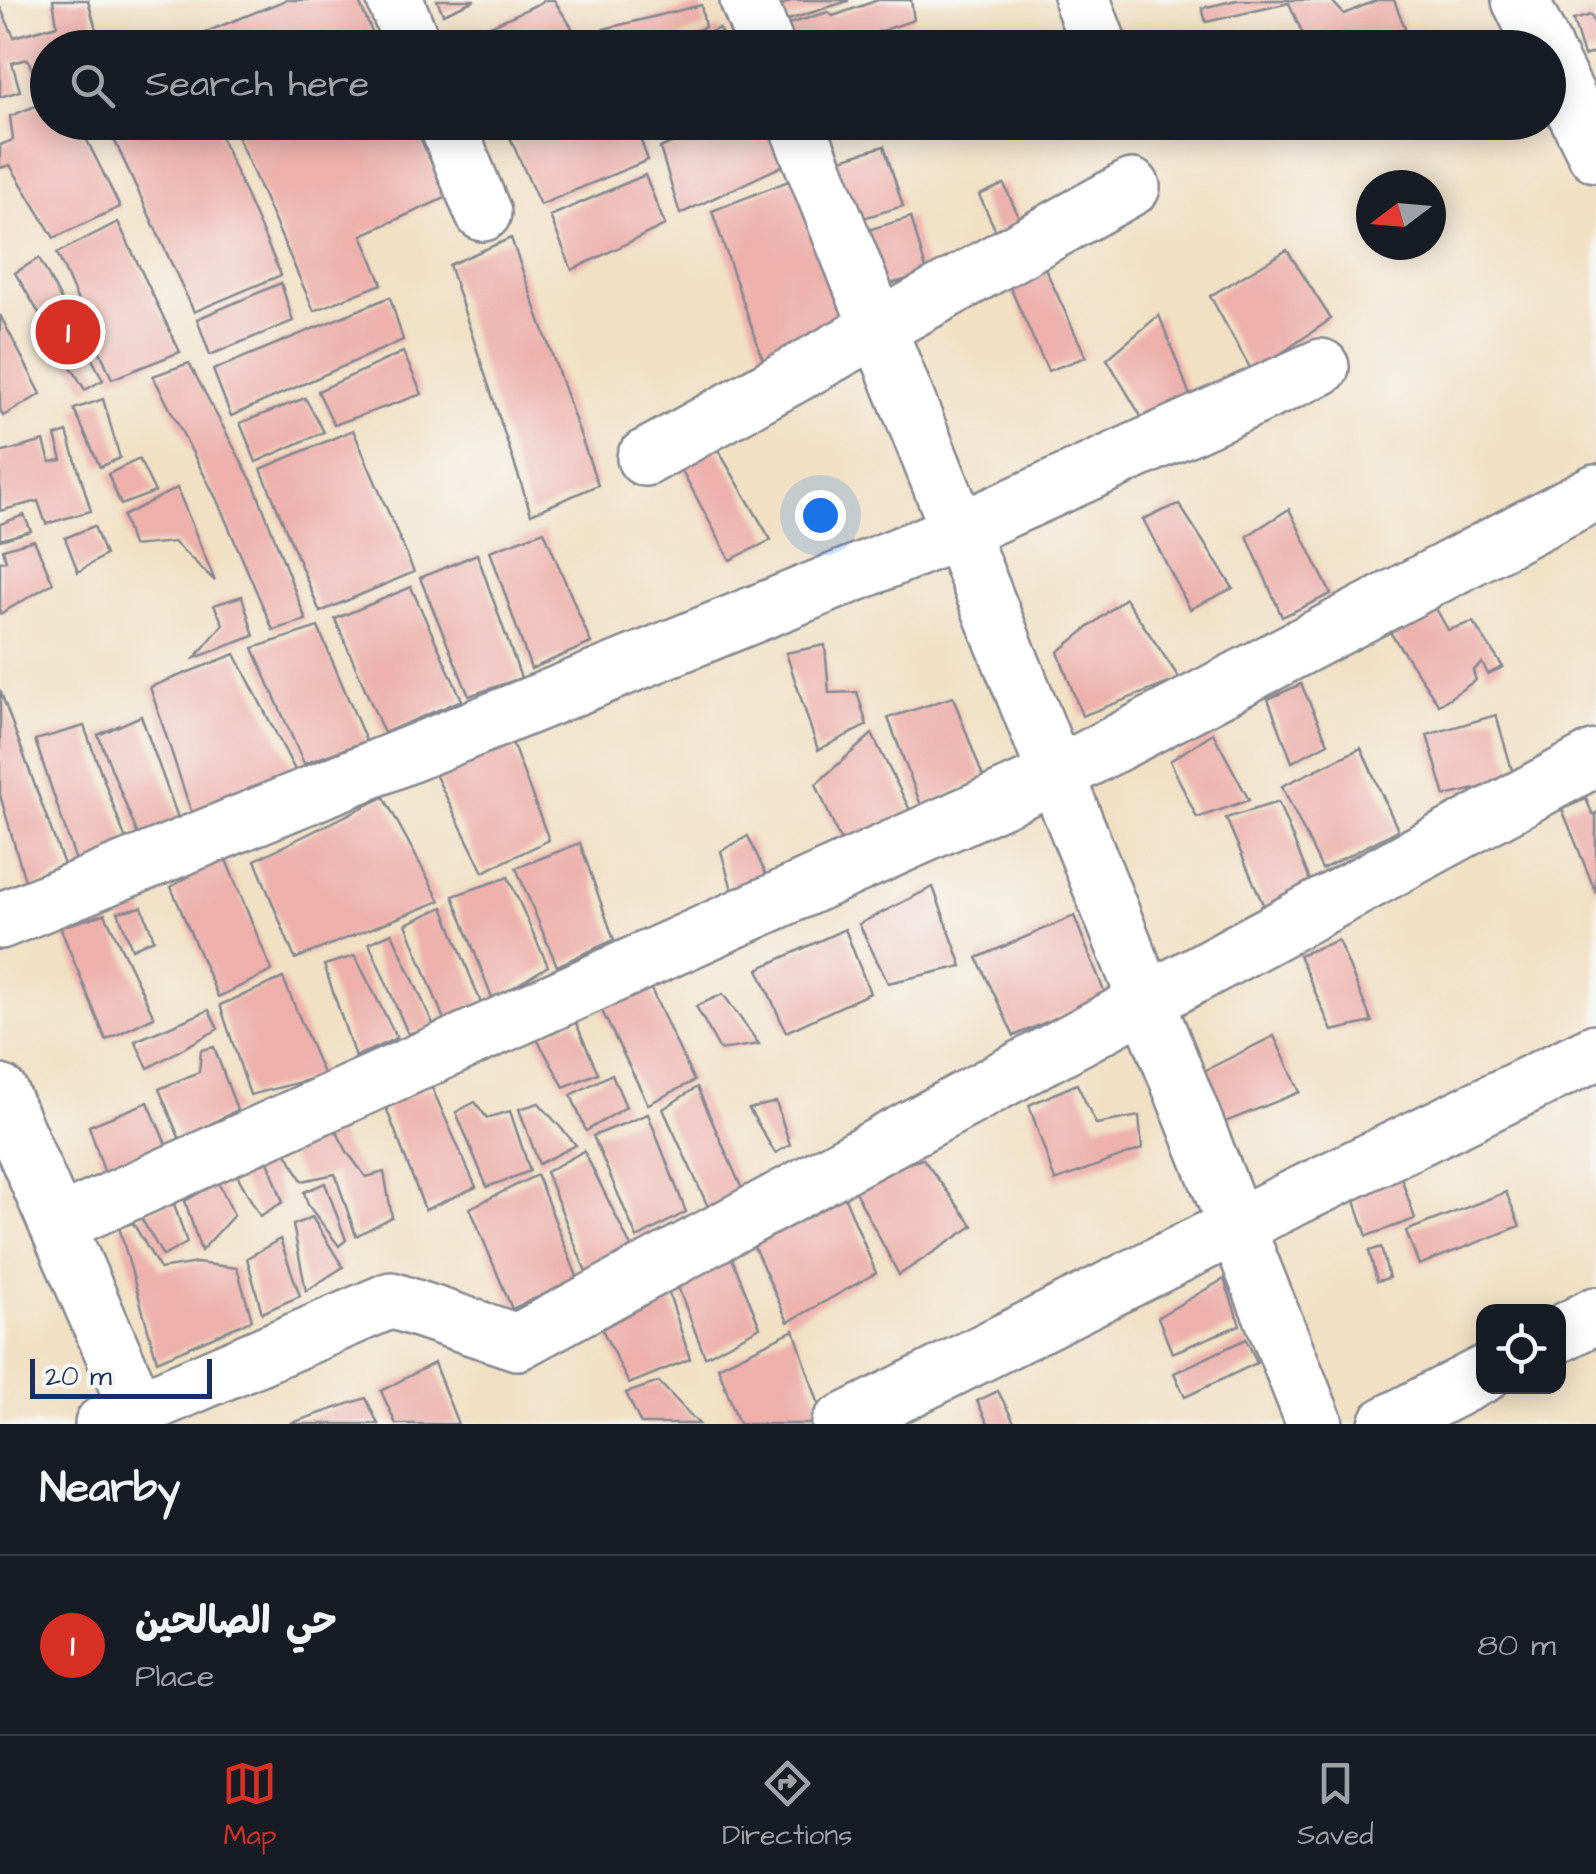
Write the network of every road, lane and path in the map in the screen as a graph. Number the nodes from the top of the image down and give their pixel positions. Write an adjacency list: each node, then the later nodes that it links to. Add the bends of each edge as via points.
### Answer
1 (394, 0): 5 (street)
2 (748, 0): 6 (street)
3 (1082, 0): 7 (street)
4 (1520, 0): 8 (street)
5 (406, 30)
6 (759, 30)
7 (1093, 30)
8 (1535, 30)
9 (1566, 93): 12 (street)
10 (453, 140): 14 (street)
11 (803, 140): 15 (street)
12 (1596, 154)
13 (1132, 187): 15 (street)
14 (483, 212)
15 (878, 328): 17 (street); 19 (street)
16 (1321, 368): 19 (street)
17 (645, 458)
18 (1596, 492): 21 (street)
19 (958, 531): 21 (street); 22 (street)
20 (1596, 758): 23 (street)
21 (1056, 775): 23 (street); 26 (street)
22 (0, 920)
23 (1146, 1002): 27 (street); 31 (street, via 517,1342 391,1300)
24 (1596, 1052): 27 (street)
25 (0, 1093): 26 (street)
26 (59, 1224): 31 (street)
27 (1236, 1226): 32 (street); 33 (street)
28 (1596, 1316): 29 (street)
29 (1566, 1331)
30 (1476, 1378): 34 (street)
31 (120, 1416)
32 (840, 1424)
33 (1314, 1424)
34 (1387, 1424)

